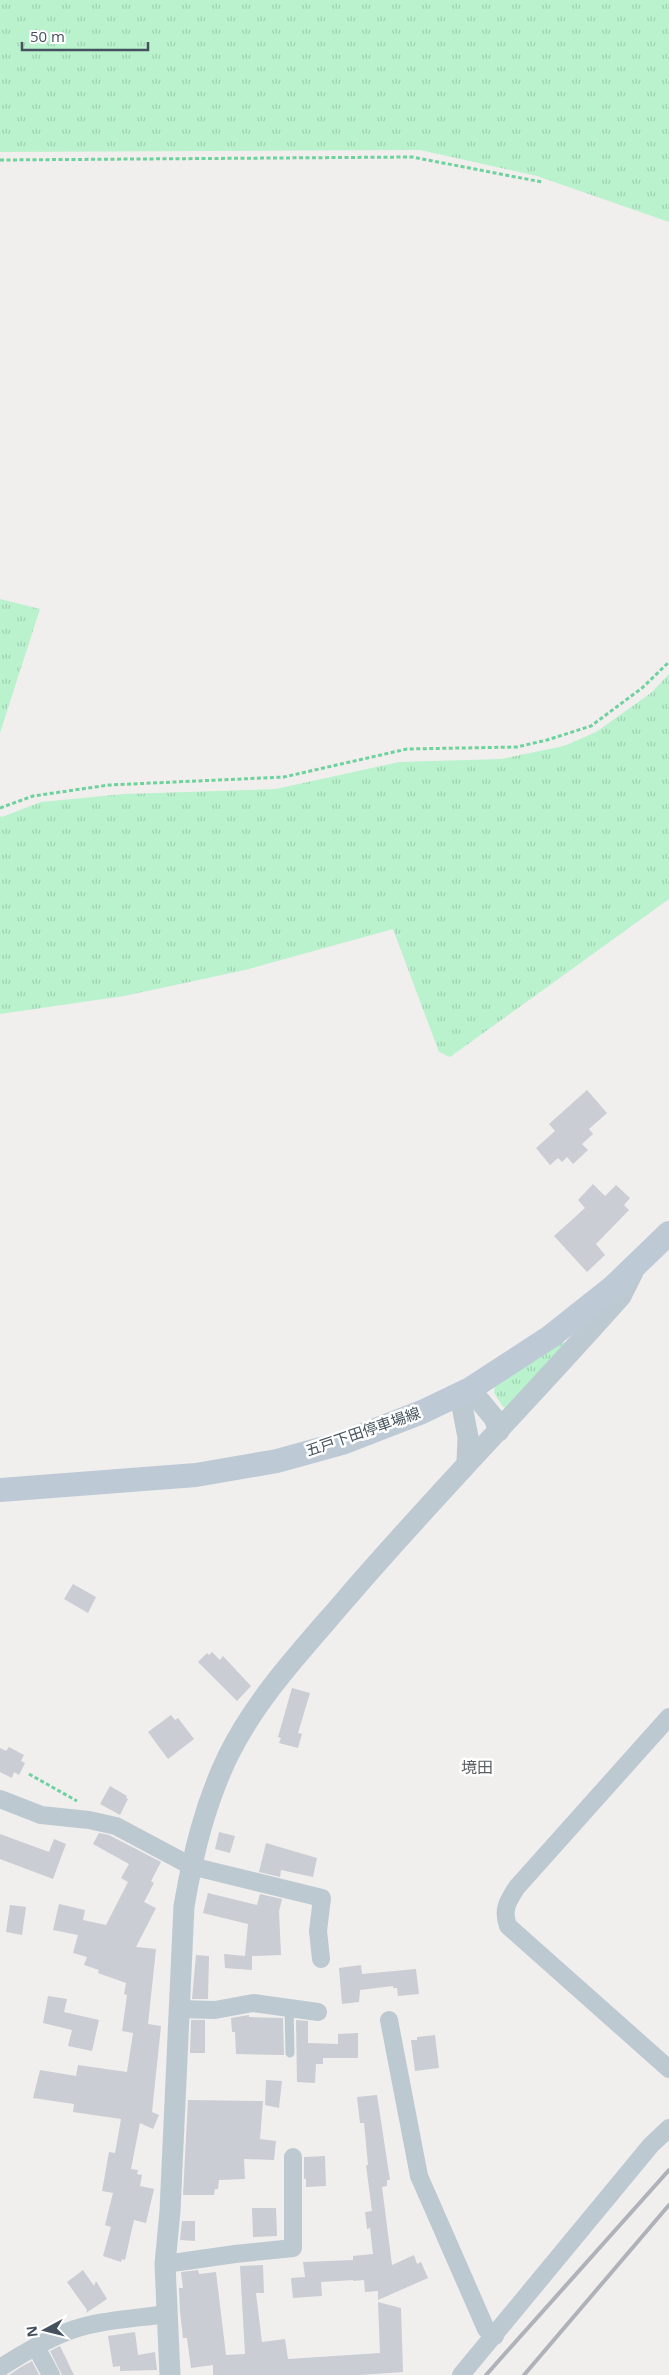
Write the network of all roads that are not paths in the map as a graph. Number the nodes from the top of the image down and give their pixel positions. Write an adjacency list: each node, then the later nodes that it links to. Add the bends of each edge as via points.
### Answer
1 (669, 1233): 2 (main road, 五戸下田停車場線)
2 (638, 1263): 3 (main road, 五戸下田停車場線, via 550,1337); 4 (street, via 621,1296)
3 (465, 1392): 4 (street, via 494,1418); 5 (street); 6 (main road, 五戸下田停車場線, via 342,1443 277,1461 196,1475)
4 (499, 1431): 5 (street)
5 (467, 1462): 9 (street, via 277,1679 248,1721 208,1802)
6 (0, 1490)
7 (669, 1717): 16 (street, via 517,1886 505,1905 504,1916 508,1926)
8 (0, 1798): 9 (street, via 41,1815 116,1826)
9 (191, 1866): 10 (street, via 322,1898 318,1931); 12 (street, via 184,1906)
10 (321, 1959)
11 (289, 2008): 12 (street, via 253,2003 214,2010); 13 (street); 15 (lane)
12 (178, 2009): 19 (street)
13 (318, 2012)
14 (389, 2020): 21 (street, via 419,2176 486,2329)
15 (290, 2053)
16 (669, 2069)
17 (669, 2128): 21 (street, via 651,2145)
18 (293, 2157): 19 (street, via 293,2248)
19 (165, 2264): 20 (street)
20 (166, 2314): 22 (street, via 86,2326 64,2332); 26 (street)
21 (495, 2336): 27 (street)
22 (36, 2347): 23 (street); 25 (street)
23 (0, 2369): 24 (lane)
24 (3, 2375)
25 (51, 2375)
26 (170, 2375)
27 (461, 2375)

